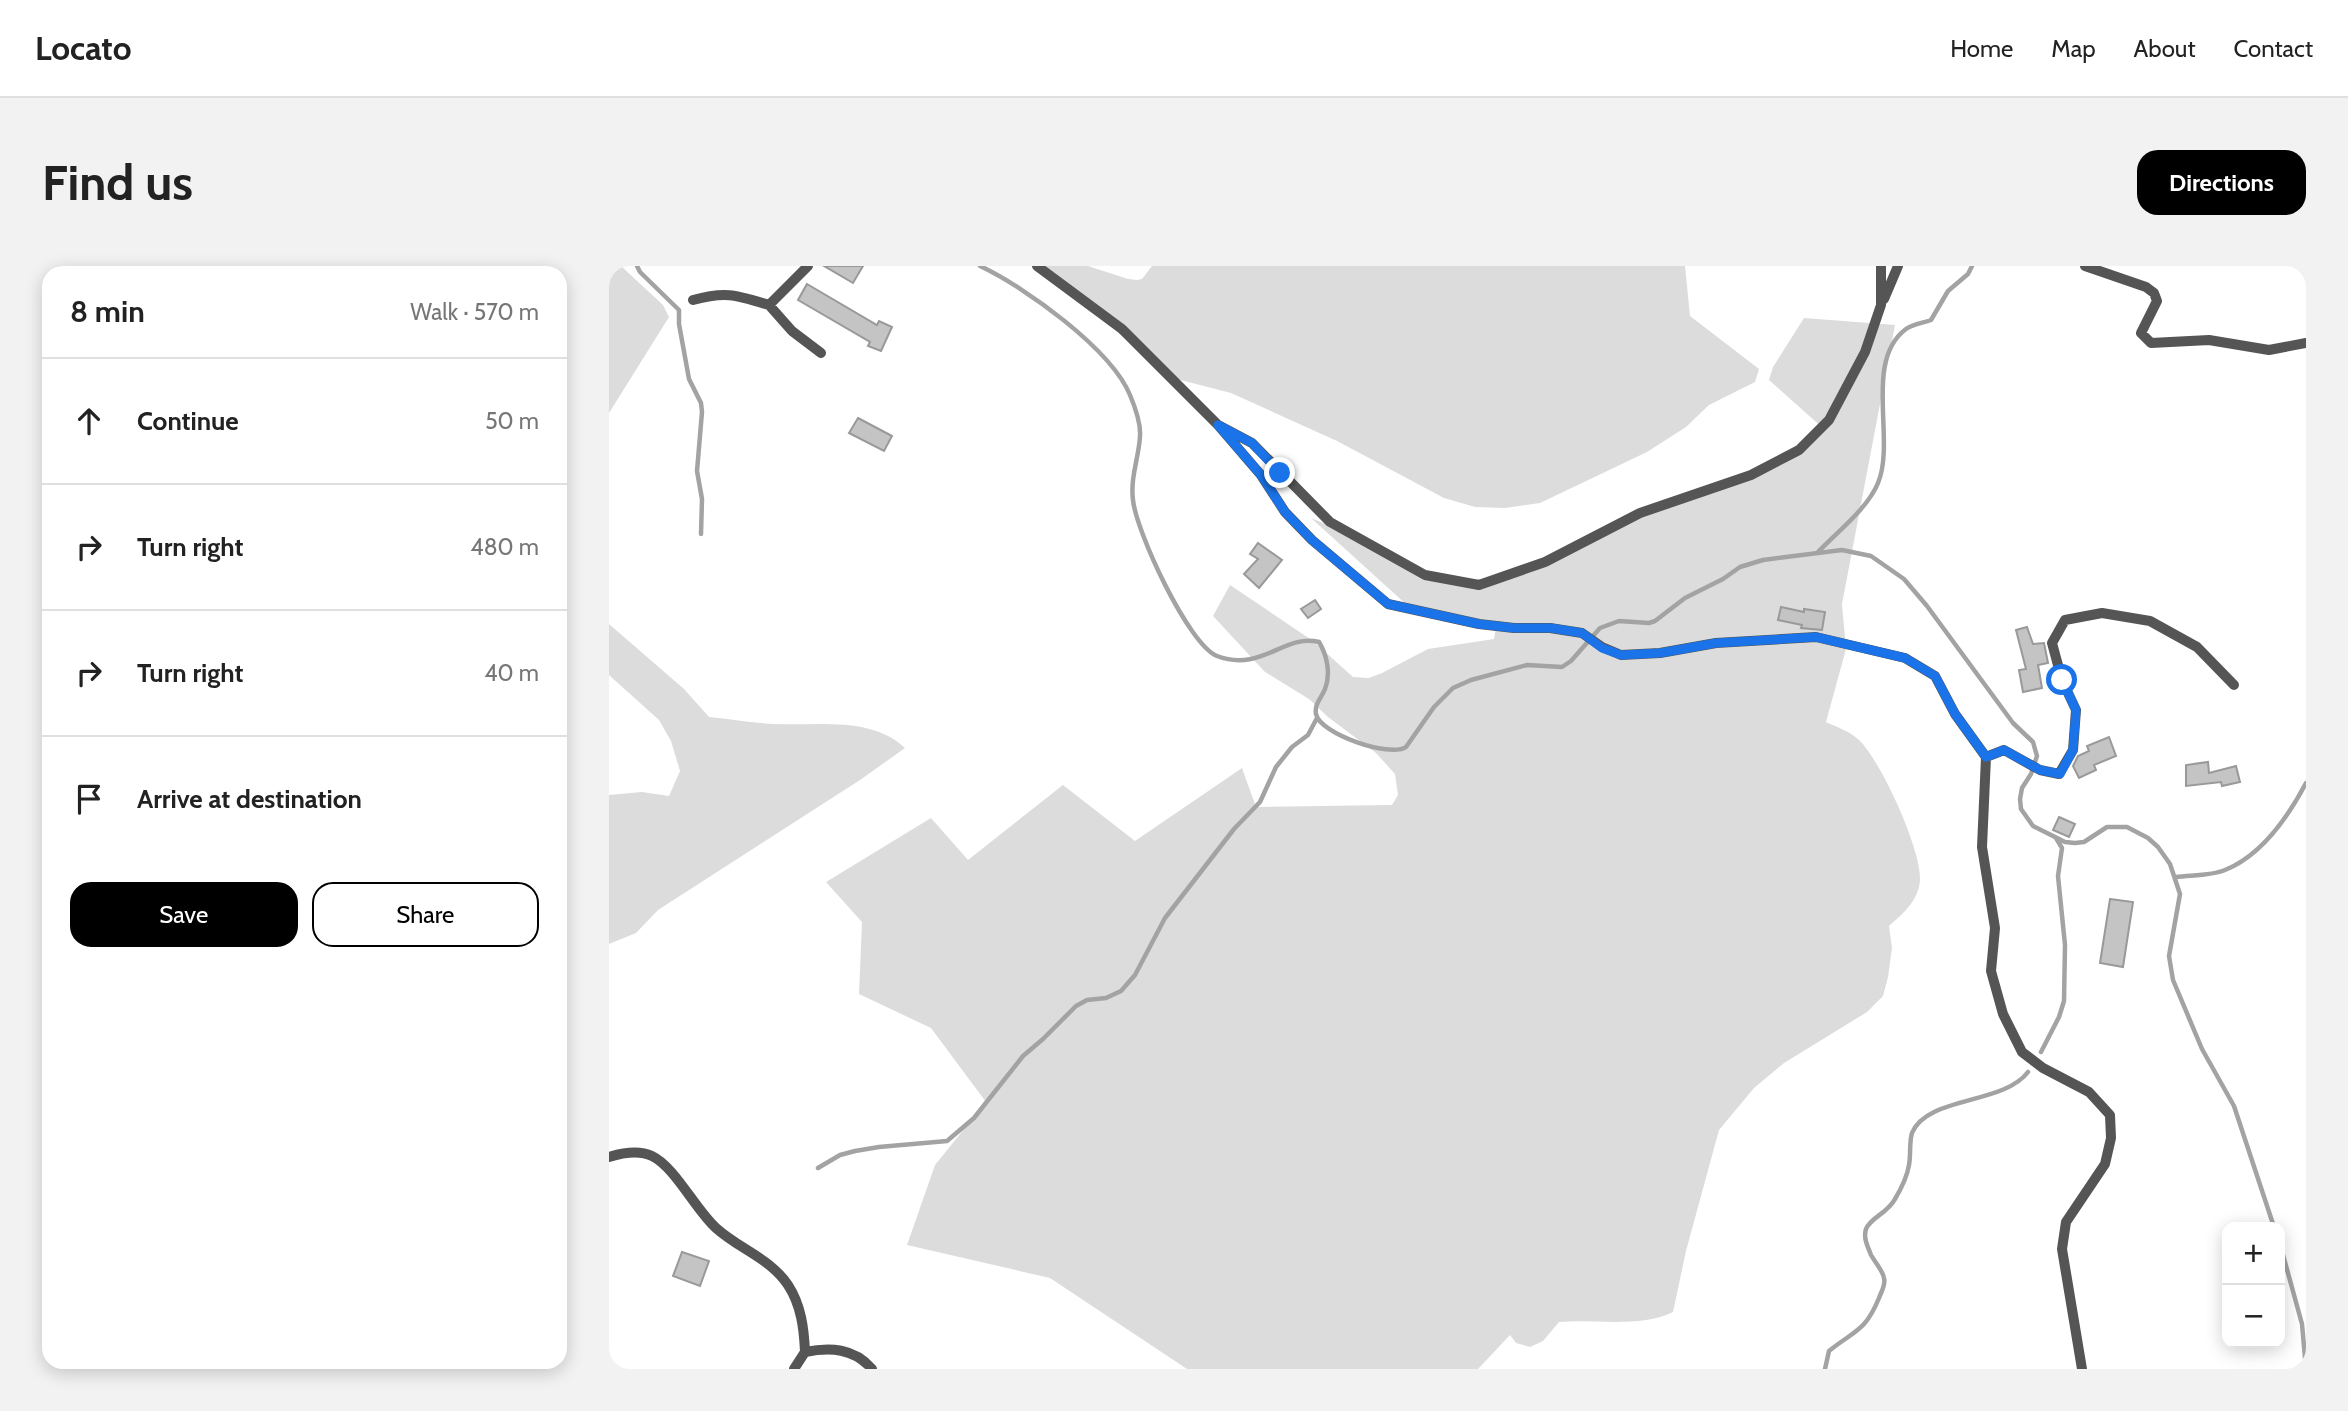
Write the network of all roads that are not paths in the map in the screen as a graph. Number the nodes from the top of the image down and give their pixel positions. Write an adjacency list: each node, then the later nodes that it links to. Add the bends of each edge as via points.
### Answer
1 (808, 266): 8 (street)
2 (1037, 266): 11 (street, via 1122,329)
3 (1881, 266): 7 (street)
4 (1898, 266): 7 (street)
5 (2085, 266): 9 (street, via 2154,293 2157,301 2141,333 2151,343 2209,340 2269,350)
6 (693, 300): 8 (street, via 716,294)
7 (1881, 304): 11 (street, via 1865,352 1829,420 1799,450 1751,475 1640,513 1545,562 1479,585 1425,575 1330,522 1252,443)
8 (769, 305): 10 (street, via 792,331)
9 (2306, 343)
10 (821, 353)
11 (1218, 425): 13 (street, via 1261,475 1285,512 1388,604 1479,624 1582,633 1621,655 1816,637 1905,658 1935,676)
12 (2234, 685): 13 (street, via 2196,647 2150,621 2102,612 2065,620 2052,643 2076,710 2073,750 2060,774 2040,770 2004,750)
13 (1986, 757): 18 (street, via 1982,847 1995,928 1991,971 2003,1014 2022,1052 2089,1091 2110,1115 2105,1164 2066,1222 2062,1249)
14 (609, 1157): 15 (street, via 650,1155 664,1165 718,1230 780,1273 797,1300)
15 (805, 1352): 16 (street); 17 (street, via 840,1350)
16 (794, 1369)
17 (871, 1369)
18 (2082, 1369)

